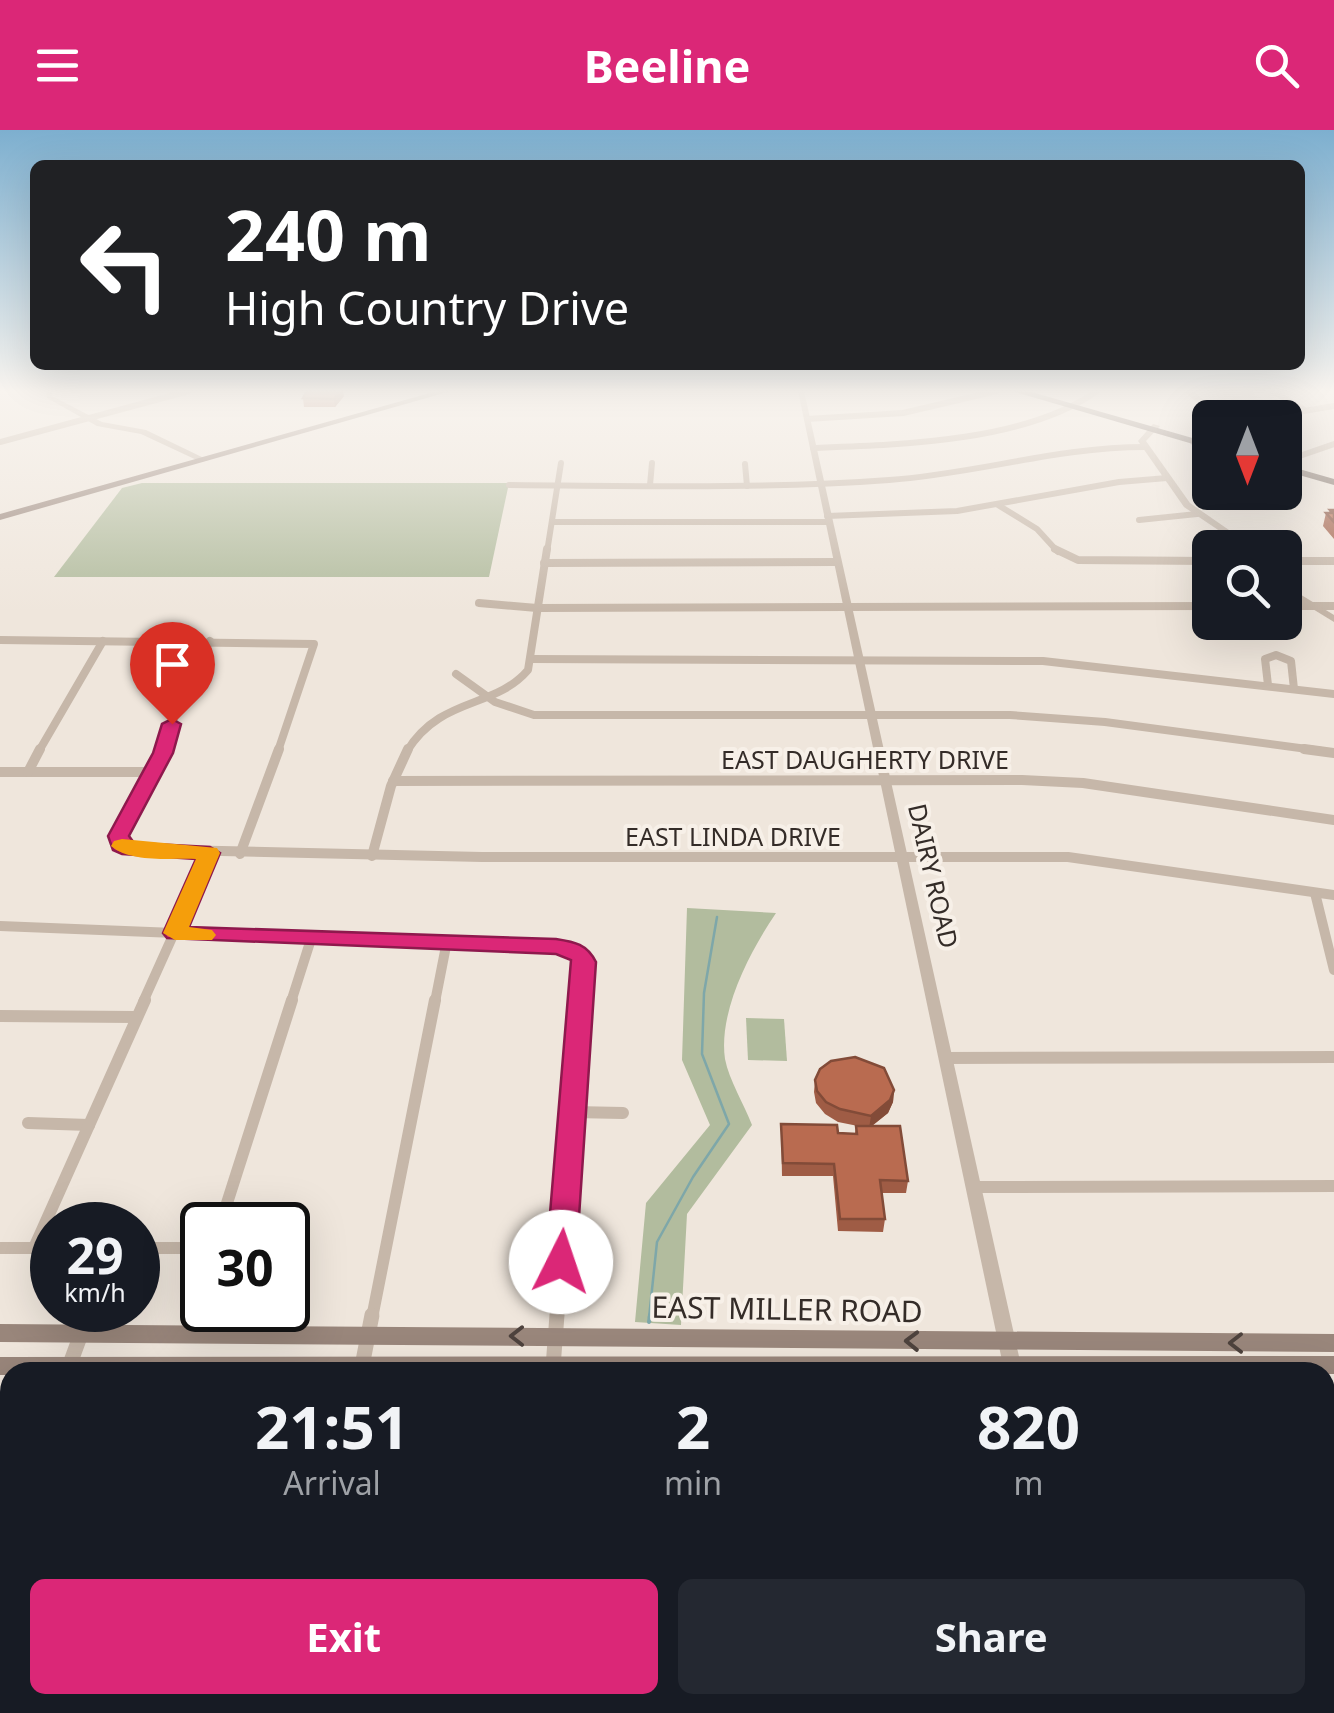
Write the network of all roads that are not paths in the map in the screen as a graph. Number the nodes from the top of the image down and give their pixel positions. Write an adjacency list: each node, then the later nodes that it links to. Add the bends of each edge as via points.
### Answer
1 (745, 464): 15 (street)
2 (175, 465): 17 (main road)
3 (562, 465): 13 (street)
4 (652, 465): 14 (street)
5 (817, 465): 11 (street, DAIRY ROAD)
6 (992, 465): 11 (street, via 922,477)
7 (1158, 465): 9 (street)
8 (1302, 469): 10 (main road)
9 (1167, 478): 16 (street); 18 (street)
10 (1334, 479)
11 (820, 480): 15 (street); 19 (street, DAIRY ROAD)
12 (508, 485): 13 (street)
13 (558, 485): 14 (street); 21 (street)
14 (650, 485): 15 (street)
15 (747, 486)
16 (998, 505): 19 (street); 23 (street, via 1061,555 1078,560)
17 (0, 514)
18 (1197, 514): 20 (street); 22 (street)
19 (828, 519): 21 (street); 27 (street, DAIRY ROAD)
20 (1139, 520)
21 (552, 522): 26 (street)
22 (1222, 530)
23 (1192, 561)
24 (1302, 561): 25 (street)
25 (1334, 561)
26 (544, 562): 27 (street); 34 (street)
27 (836, 562): 35 (street, DAIRY ROAD)
28 (1302, 600): 32 (street)
29 (479, 603): 34 (street)
30 (1192, 606): 35 (street)
31 (1302, 606): 32 (street)
32 (1310, 606): 33 (street); 36 (street)
33 (1334, 606)
34 (537, 608): 35 (street); 40 (street)
35 (846, 608): 41 (street, DAIRY ROAD)
36 (1334, 619)
37 (0, 640): 38 (street)
38 (103, 641): 39 (street); 50 (street)
39 (210, 642): 51 (street, via 180,696); 56 (street, via 314,644)
40 (531, 659): 41 (street); 46 (street, via 524,677)
41 (857, 659): 43 (street, via 1079,662); 47 (street, DAIRY ROAD)
42 (456, 674): 46 (street)
43 (1268, 685): 44 (street); 44 (street, via 1265,659 1276,654 1291,661)
44 (1294, 688): 45 (street)
45 (1334, 694)
46 (484, 695): 47 (street, via 514,710 554,716); 53 (street, via 422,730 402,752)
47 (869, 716): 48 (street, via 1064,718); 52 (street, DAIRY ROAD)
48 (1334, 752)
49 (0, 772): 50 (street)
50 (28, 772): 51 (street)
51 (151, 772): 55 (street, EAST LINDA DRIVE, via 120,845)
52 (883, 780): 53 (street, EAST DAUGHERTY DRIVE); 54 (street, EAST DAUGHERTY DRIVE, via 1083,783); 58 (street, DAIRY ROAD)
53 (393, 781): 57 (street)
54 (1334, 820)
55 (210, 853): 56 (street, EAST LINDA DRIVE); 62 (street)
56 (240, 854): 57 (street, EAST LINDA DRIVE)
57 (372, 856): 58 (street, EAST LINDA DRIVE)
58 (900, 856): 59 (street, EAST LINDA DRIVE, via 1068,856); 68 (street, DAIRY ROAD)
59 (1316, 892): 60 (street, EAST LINDA DRIVE); 65 (street)
60 (1334, 896)
61 (0, 926): 62 (street)
62 (175, 933): 63 (street); 67 (street)
63 (312, 936): 64 (street); 77 (street)
64 (447, 941): 70 (street, via 556,946 573,949 584,962); 82 (street)
65 (1334, 970)
66 (0, 1016): 67 (street)
67 (135, 1018): 73 (street)
68 (945, 1058): 69 (street); 75 (street, DAIRY ROAD)
69 (1334, 1058)
70 (573, 1112): 71 (street); 83 (street)
71 (623, 1113)
72 (28, 1123): 73 (street)
73 (90, 1124): 76 (street)
74 (1334, 1186): 75 (street)
75 (973, 1187): 84 (street, DAIRY ROAD)
76 (55, 1202)
77 (227, 1202)
78 (0, 1248): 79 (street)
79 (30, 1248)
80 (0, 1333): 81 (main road, EAST MILLER ROAD)
81 (81, 1334): 82 (main road, EAST MILLER ROAD); 86 (street)
82 (368, 1335): 83 (main road, EAST MILLER ROAD, one-way to 82); 87 (street)
83 (555, 1337): 84 (main road, EAST MILLER ROAD, one-way to 83); 88 (street)
84 (1008, 1343): 85 (main road, EAST MILLER ROAD, one-way to 84); 89 (street, DAIRY ROAD)
85 (1334, 1343)
86 (71, 1362)
87 (363, 1362)
88 (553, 1362)
89 (1012, 1362)

